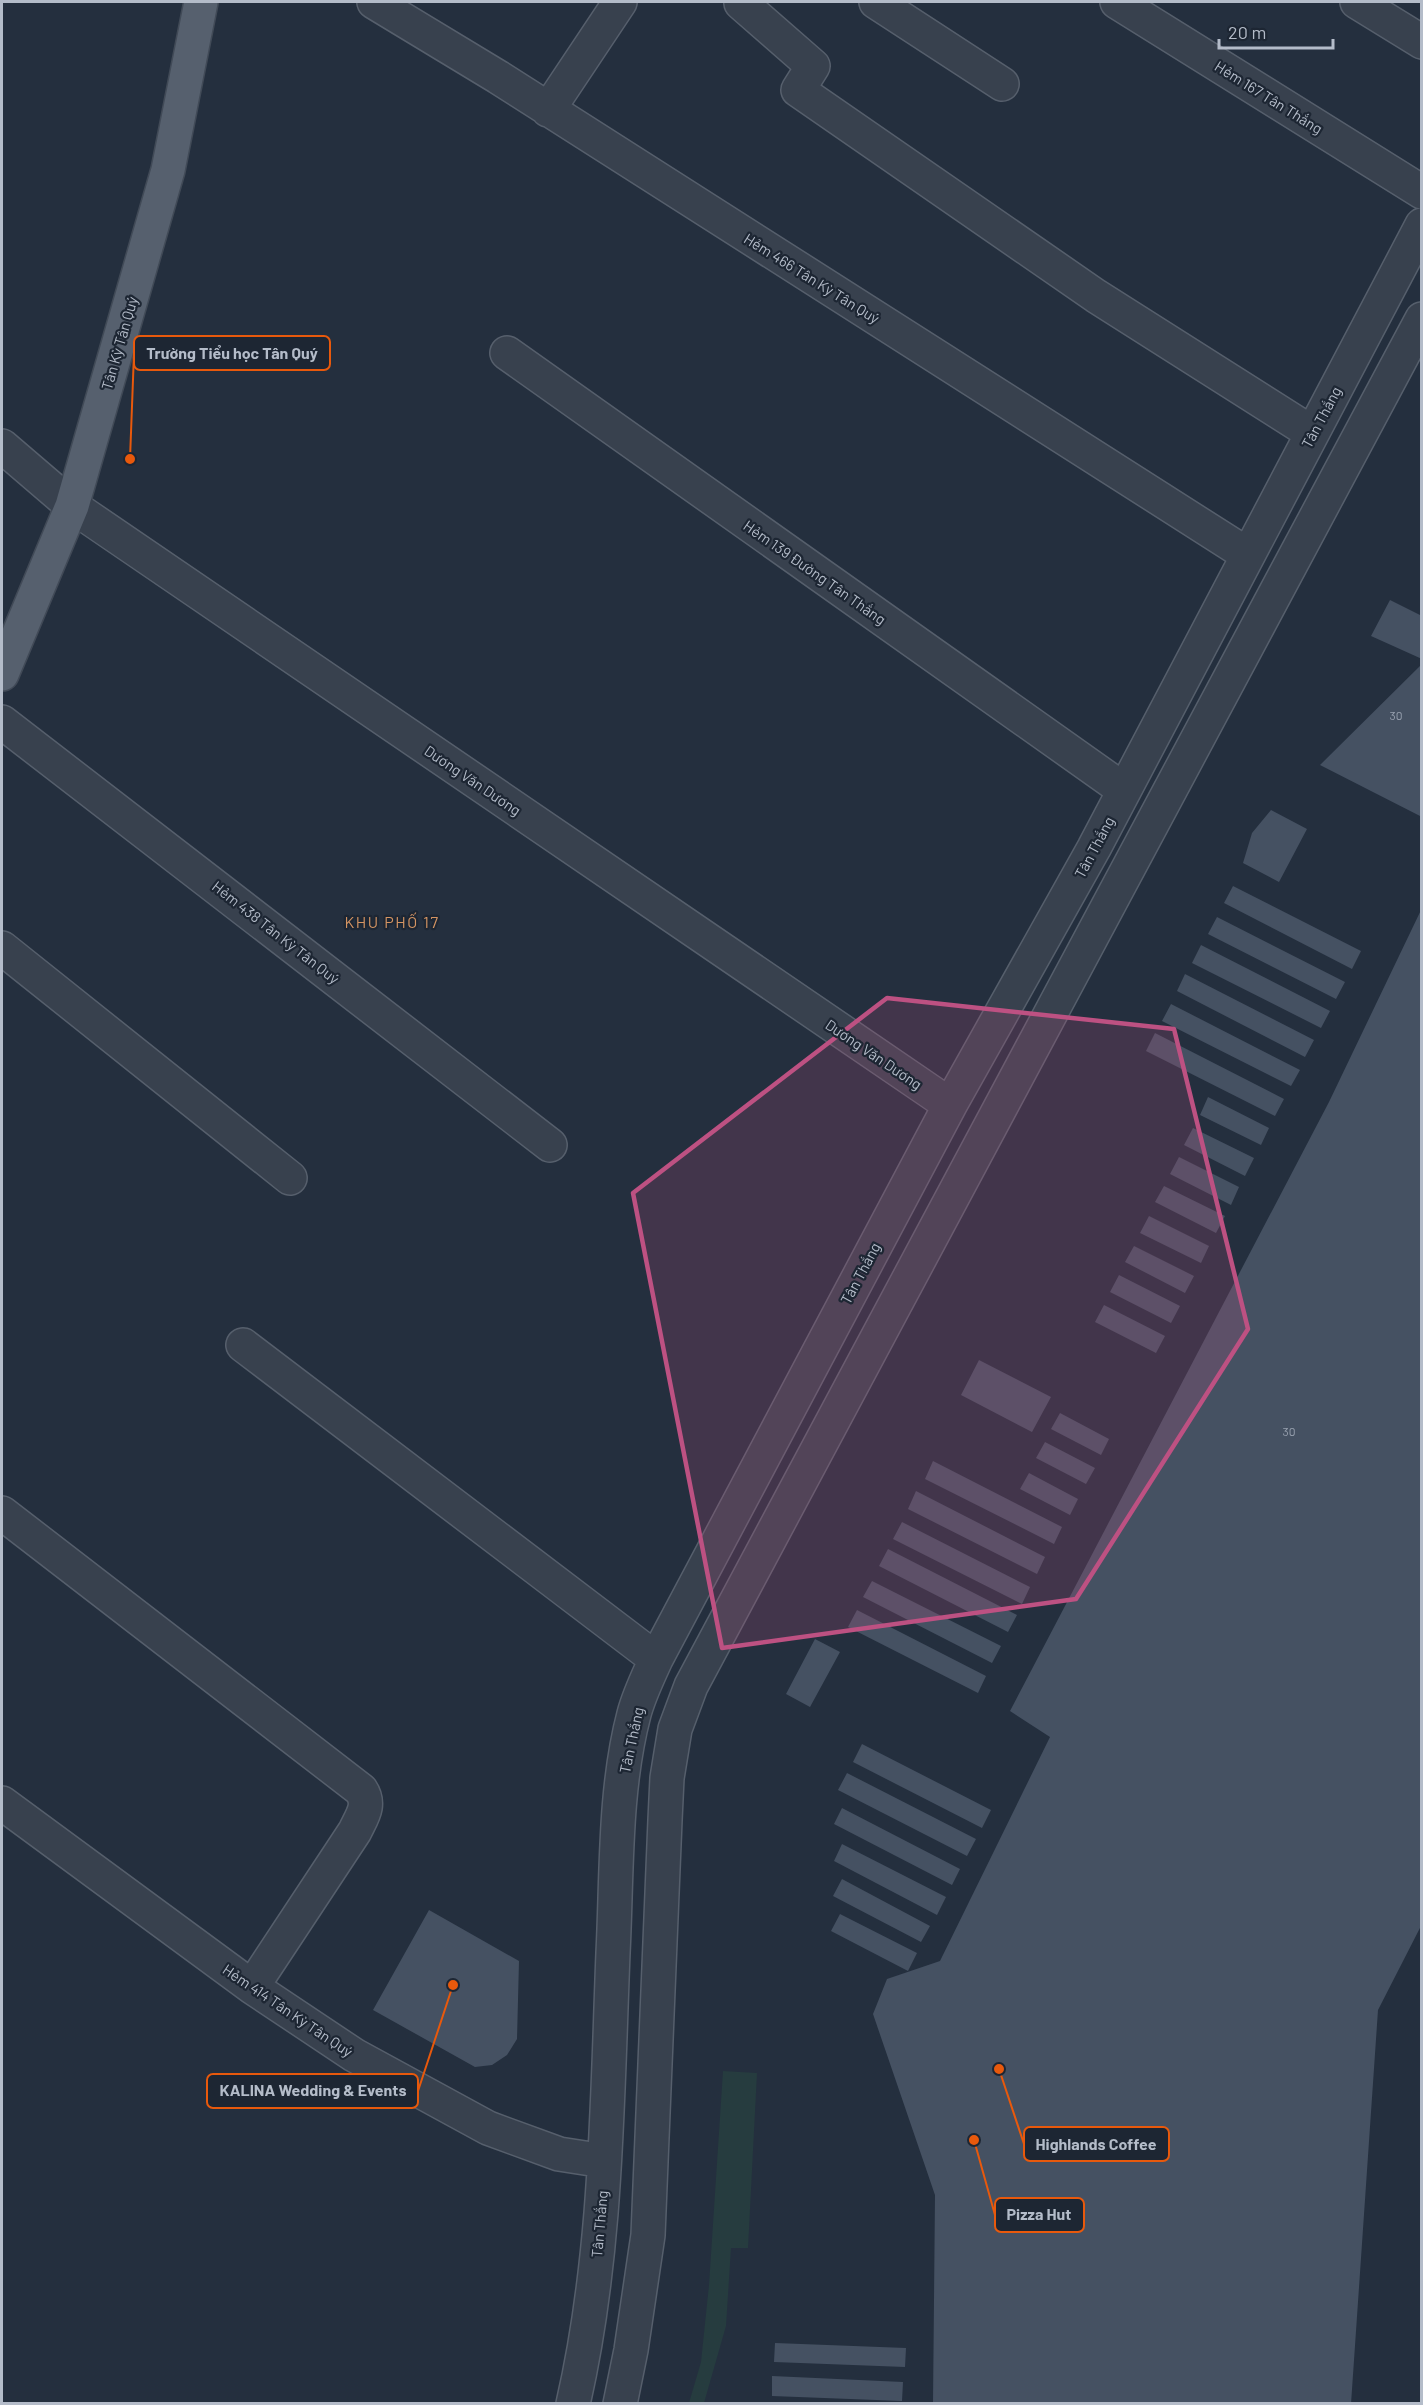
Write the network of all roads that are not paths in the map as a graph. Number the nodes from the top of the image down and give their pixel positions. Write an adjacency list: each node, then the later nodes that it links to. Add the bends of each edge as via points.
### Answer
1 (201, 2): 18 (main road, Tân Kỳ Tân Quý, via 168,170)
2 (374, 2): 10 (street, Hẻm 466 Tân Kỳ Tân Quý)
3 (620, 2): 10 (street)
4 (876, 2): 9 (street)
5 (1117, 2): 11 (street, Hẻm 167 Tân Thắng)
6 (1357, 2): 8 (street)
7 (741, 3): 16 (street, via 813,66 798,90 1096,296)
8 (1422, 42)
9 (1002, 84)
10 (548, 110): 19 (street, Hẻm 466 Tân Kỳ Tân Quý)
11 (1422, 192)
12 (1422, 225): 13 (street, Tân Thắng)
13 (1375, 316): 14 (street); 16 (street, Tân Thắng)
14 (1419, 332): 34 (street, via 691,1686 675,1729 667,1778 648,2235)
15 (507, 353): 22 (street, Hẻm 139 Đường Tân Thắng)
16 (1312, 433): 19 (street, Tân Thắng)
17 (2, 446): 18 (street, Dương Văn Dương)
18 (72, 506): 20 (main road, Tân Kỳ Tân Quý); 24 (street, Dương Văn Dương)
19 (1248, 555): 22 (street, Tân Thắng)
20 (2, 674)
21 (2, 722): 25 (street, Hẻm 438 Tân Kỳ Tân Quý)
22 (1124, 790): 24 (street, Tân Thắng)
23 (2, 948): 26 (street)
24 (950, 1106): 29 (street, Tân Thắng)
25 (550, 1144)
26 (290, 1178)
27 (243, 1345): 29 (street)
28 (2, 1513): 31 (street, via 361,1790 366,1798 355,1831)
29 (656, 1659): 32 (street, Tân Thắng, via 634,1712 623,1773)
30 (2, 1803): 31 (street, Hẻm 414 Tân Kỳ Tân Quý)
31 (252, 1987): 32 (street, Hẻm 414 Tân Kỳ Tân Quý, via 354,2055 488,2128 560,2154)
32 (604, 2160): 33 (street, Tân Thắng, via 594,2287)
33 (573, 2403)
34 (620, 2403)

